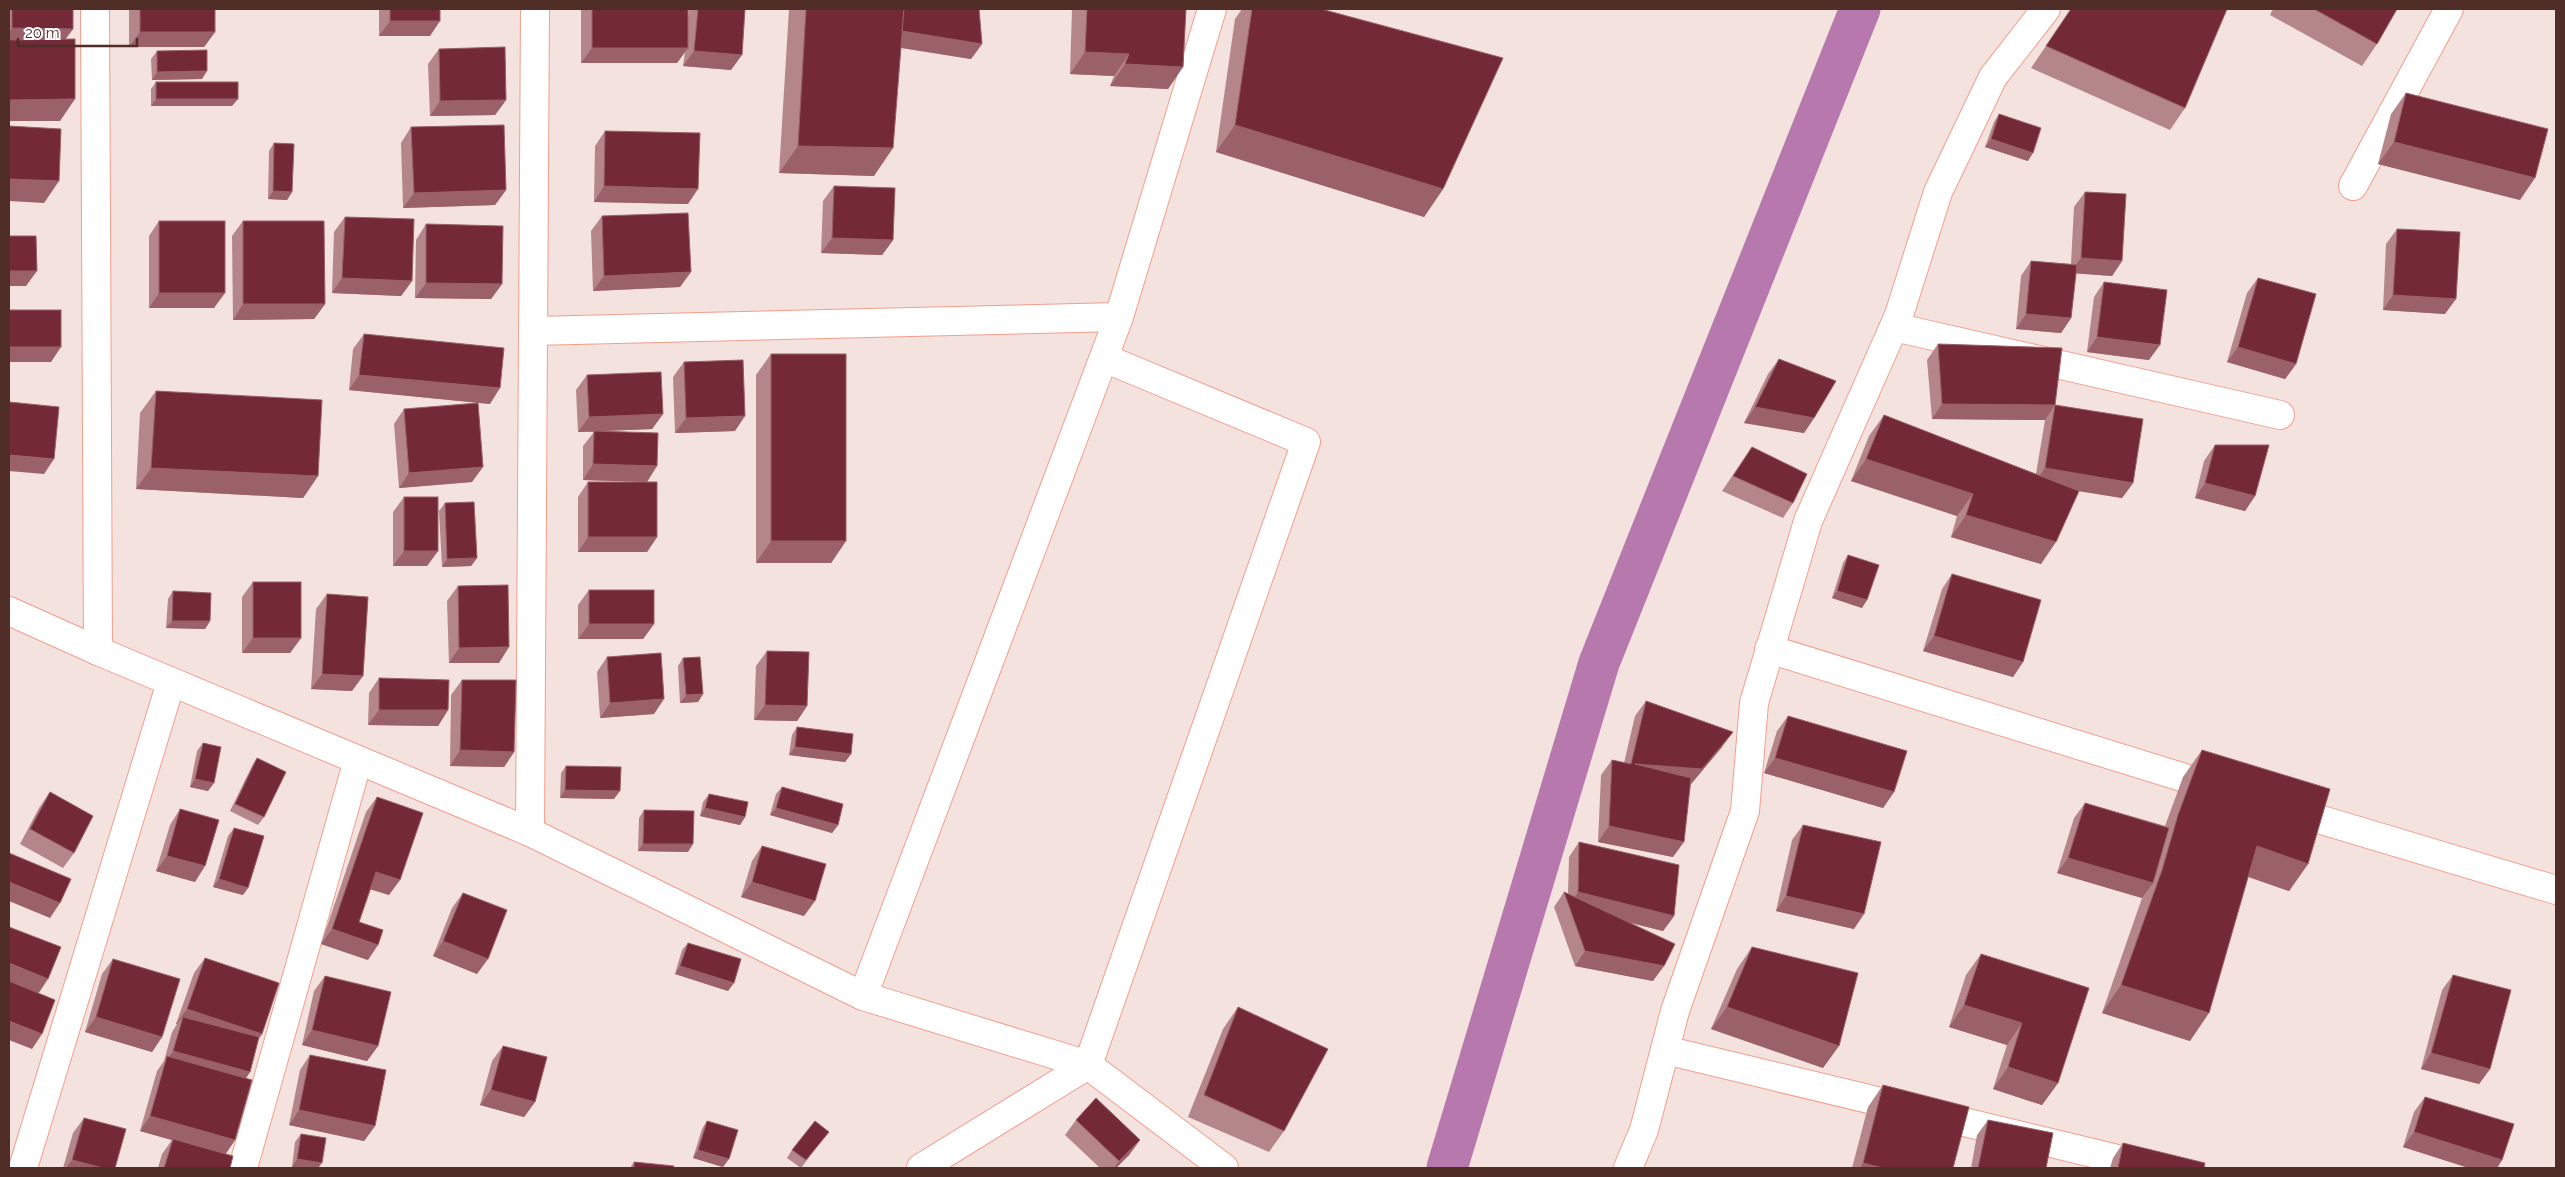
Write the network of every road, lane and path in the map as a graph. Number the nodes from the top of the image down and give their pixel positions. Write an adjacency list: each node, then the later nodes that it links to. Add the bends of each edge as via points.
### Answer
1 (95, 9): 14 (street)
2 (535, 9): 9 (street)
3 (1212, 9): 7 (street)
4 (2046, 9): 8 (street, via 1993,77 1938,192)
5 (2448, 9): 6 (street)
6 (2353, 186)
7 (1119, 317): 9 (street); 10 (street)
8 (1894, 328): 11 (street); 13 (street, via 1808,521)
9 (534, 331): 19 (street)
10 (1104, 358): 21 (street); 23 (street, via 1306,442)
11 (2280, 415)
12 (9, 610): 14 (street)
13 (1769, 649): 17 (street); 22 (street, via 1754,703 1745,811 1675,1012)
14 (98, 651): 15 (street)
15 (171, 682): 16 (street); 24 (street)
16 (358, 760): 19 (street); 25 (street)
17 (2238, 794)
18 (2265, 803): 20 (street)
19 (530, 832): 21 (street)
20 (2556, 890)
21 (863, 996): 23 (street)
22 (1665, 1050): 28 (street, via 1644,1130); 29 (street)
23 (1088, 1065): 26 (street); 27 (street)
24 (23, 1168)
25 (243, 1168)
26 (921, 1168)
27 (1224, 1168)
28 (1628, 1168)
29 (2155, 1168)

